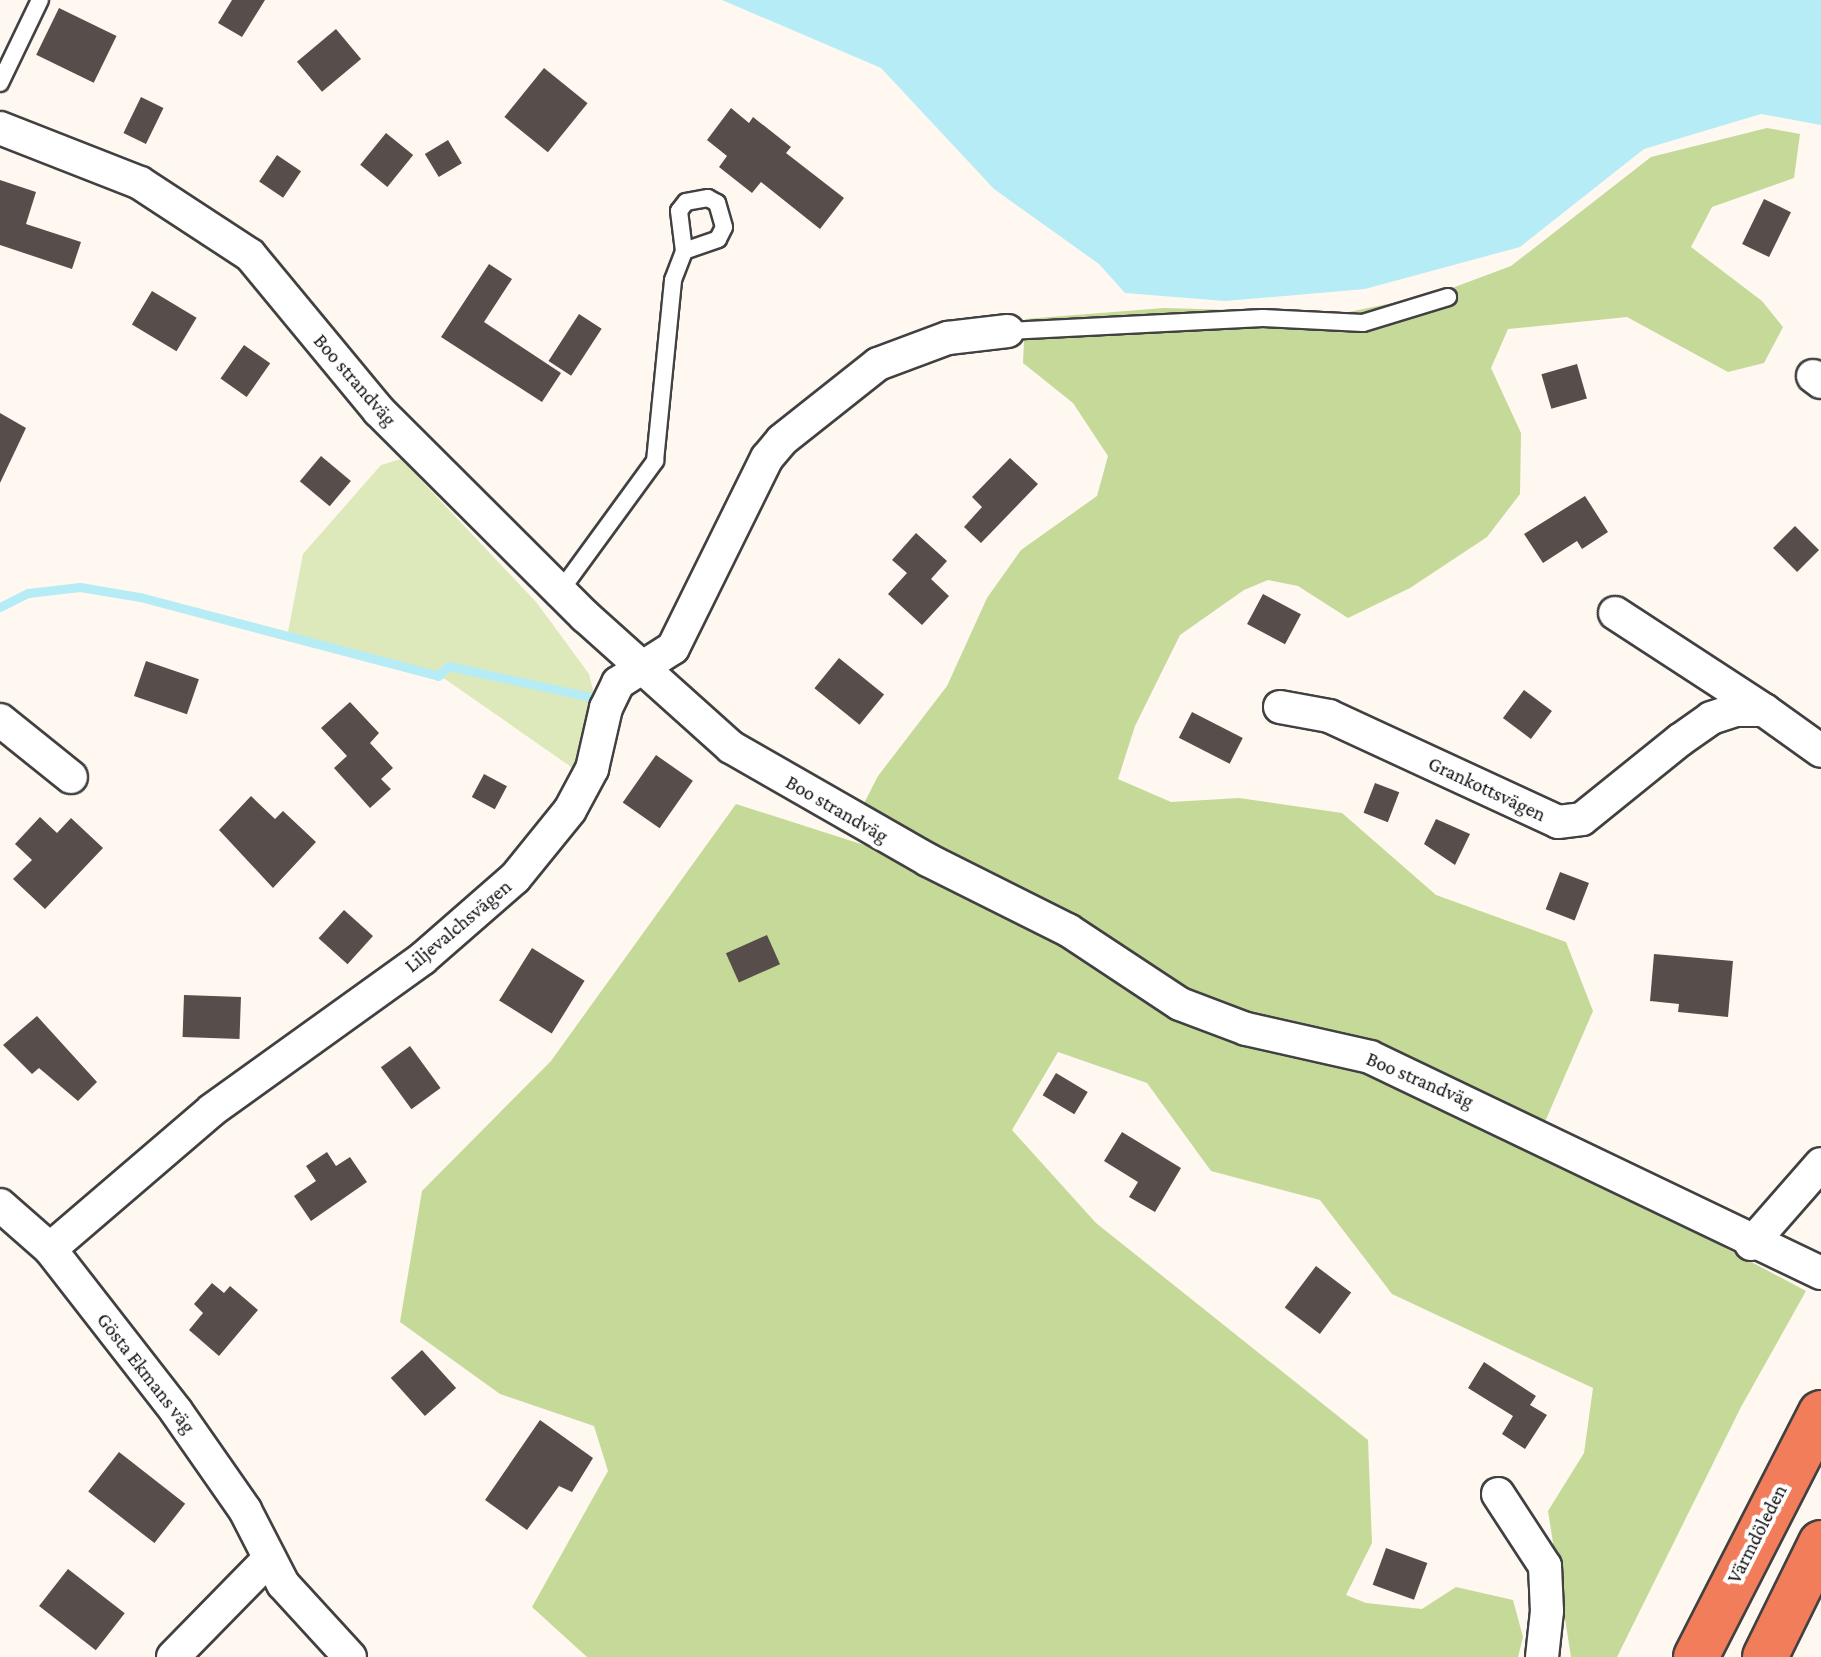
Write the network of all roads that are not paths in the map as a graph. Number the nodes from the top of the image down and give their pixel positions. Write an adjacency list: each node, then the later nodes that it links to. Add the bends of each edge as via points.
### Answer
1 (40, 0): 2 (lane)
2 (0, 83)
3 (0, 128): 7 (street, Boo strandväg, via 140,183 250,255 379,411)
4 (684, 251): 7 (lane, via 673,280 665,333 659,451 649,474)
5 (1448, 297): 6 (lane, via 1363,323 1263,318)
6 (1008, 331): 9 (street, Liljevalchsvägen, via 948,338 878,364 782,440 767,458 673,648)
7 (561, 590): 9 (street, Boo strandväg)
8 (1615, 613): 11 (street)
9 (641, 666): 17 (street, Boo strandväg, via 731,747 928,860 1068,930 1180,1004 1246,1029 1370,1057 1474,1103); 18 (street, Liljevalchsvägen, via 618,683 606,708 592,769 570,810 486,907 212,1110)
10 (1280, 707): 11 (street, Grankottsvägen, via 1329,716 1558,822 1582,819 1711,718 1735,710)
11 (1764, 710): 13 (street)
12 (0, 720): 14 (street)
13 (1821, 751)
14 (71, 777)
15 (1821, 1164): 17 (street)
16 (0, 1205): 18 (street, Gösta Ekmans väg)
17 (1751, 1244): 19 (street, Boo strandväg)
18 (50, 1249): 23 (street, Gösta Ekmans väg, via 217,1465 245,1510)
19 (1821, 1273)
20 (1821, 1413): 27 (highway, Värmdöleden)
21 (1498, 1494): 26 (street, via 1545,1566)
22 (1821, 1543): 28 (highway)
23 (267, 1561): 24 (street); 25 (street, Gösta Ekmans väg)
24 (173, 1657)
25 (350, 1657)
26 (1542, 1657)
27 (1696, 1657)
28 (1765, 1657)

